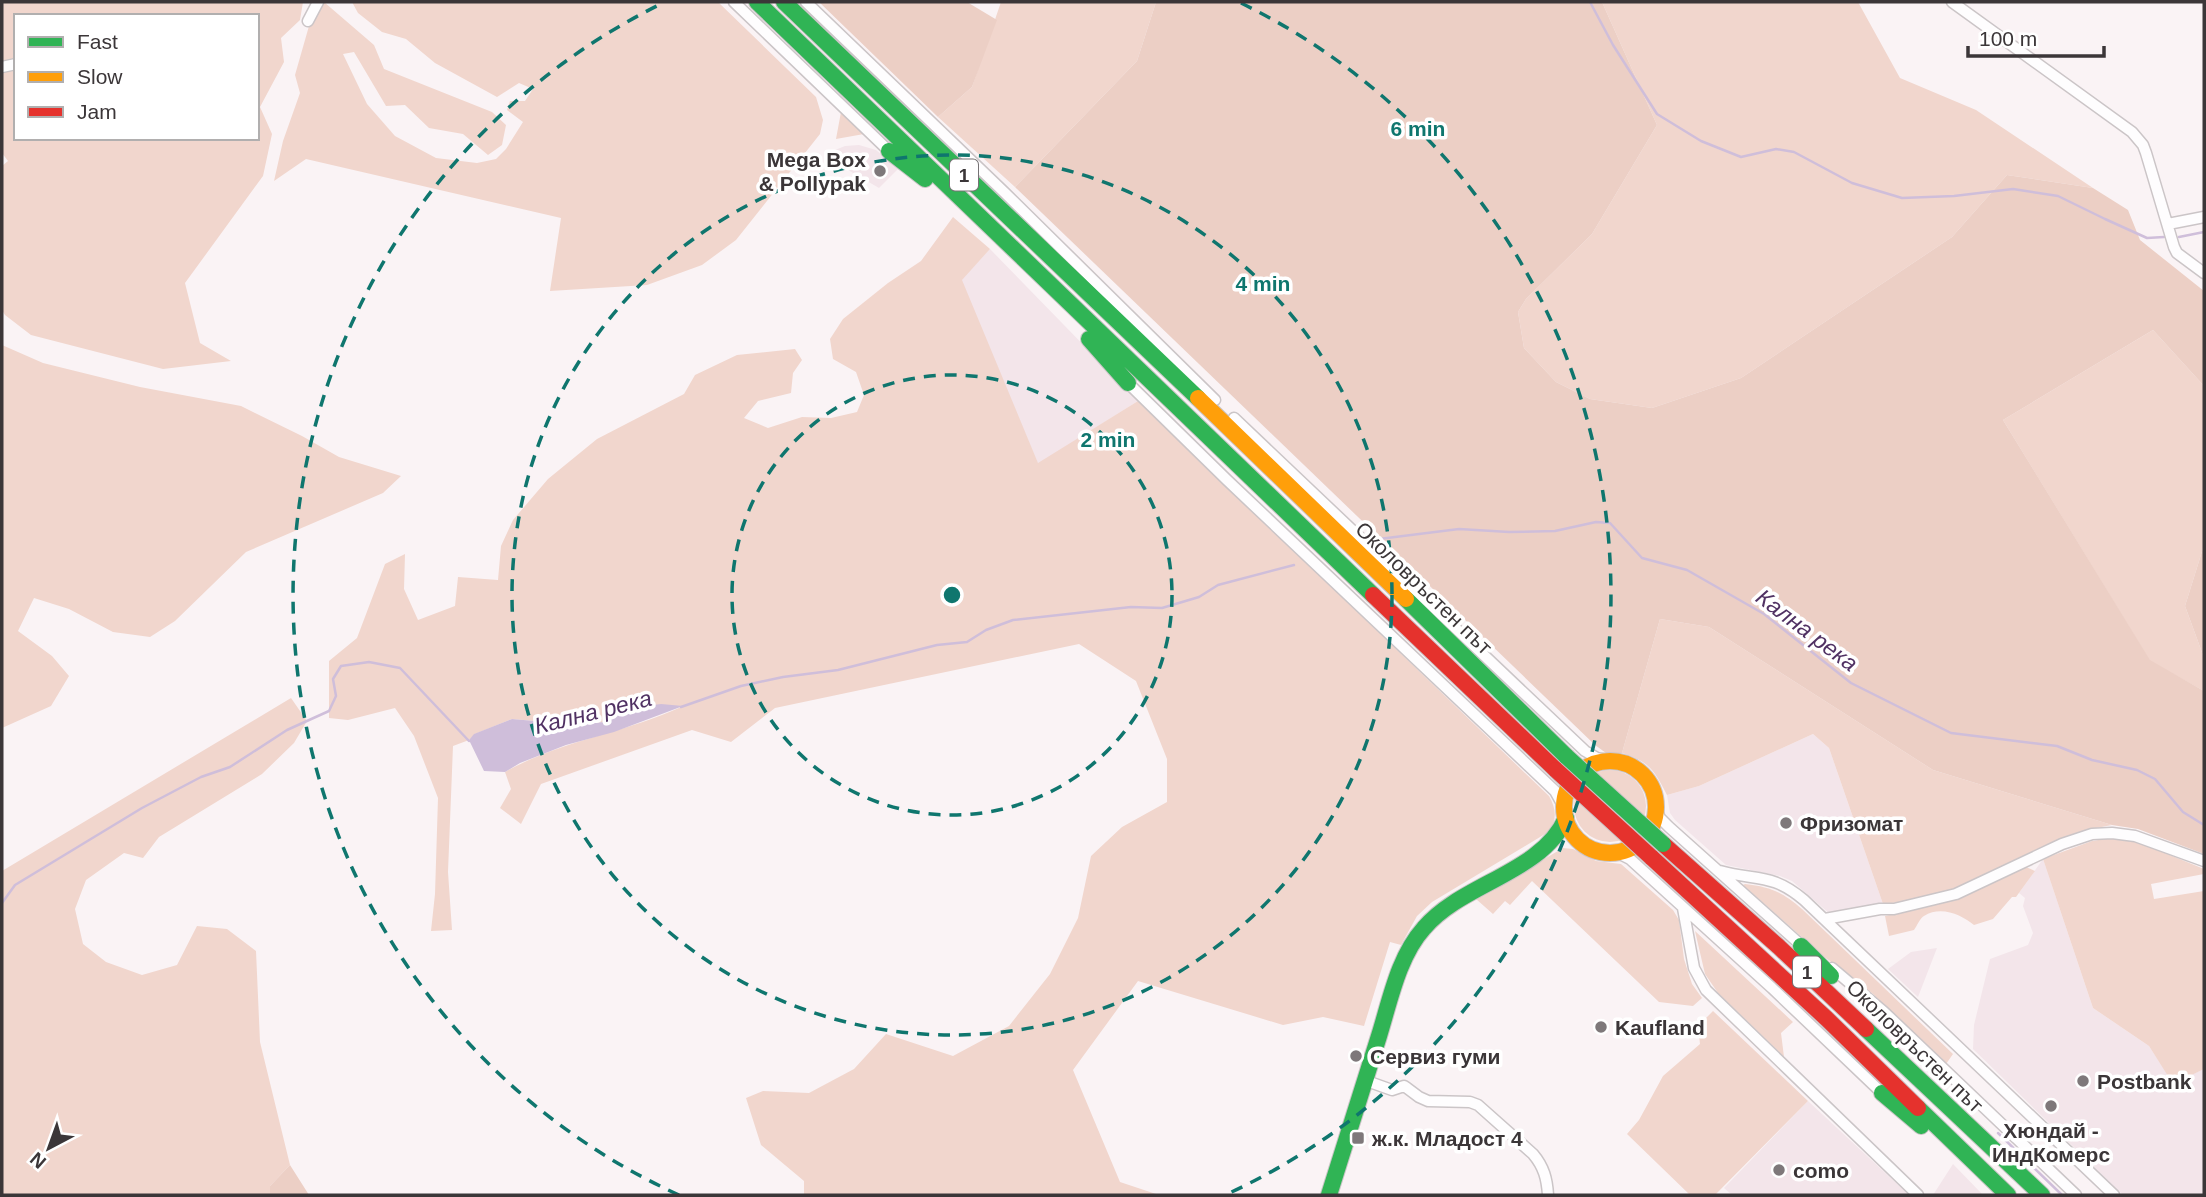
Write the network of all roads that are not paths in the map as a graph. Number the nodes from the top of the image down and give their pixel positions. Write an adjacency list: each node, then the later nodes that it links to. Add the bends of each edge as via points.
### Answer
1 (318, 2): 7 (street)
2 (734, 2): 8 (street)
3 (757, 2): 9 (main road, Околовръстен път / 1)
4 (784, 2): 14 (main road, Околовръстен път / 1)
5 (806, 2): 15 (street, Околовръстен път)
6 (1952, 2): 11 (street, via 2132,132 2143,145)
7 (308, 22)
8 (890, 151): 9 (main road)
9 (976, 214): 12 (main road, Околовръстен път / 1)
10 (2204, 217): 11 (street)
11 (2168, 224): 13 (street, via 2177,253)
12 (1031, 266): 16 (main road, via 1057,304); 33 (main road, Околовръстен път / 1, bridge)
13 (2204, 272)
14 (1146, 348): 15 (main road); 18 (main road, Околовръстен път / 1)
15 (1189, 376): 17 (street, Околовръстен път)
16 (1128, 383): 21 (street, via 1555,791)
17 (1242, 426): 18 (main road); 19 (street, Околовръстен път, via 1585,751)
18 (1268, 465): 32 (main road, Околовръстен път / 1, bridge, via 1567,757)
19 (1611, 761): 20 (main road, via 1627,764 1647,779 1655,794); 21 (main road, via 1591,765 1574,778)
20 (1656, 810): 24 (main road, via 1644,838); 26 (street)
21 (1565, 812): 22 (main road); 23 (main road)
22 (1580, 842): 23 (main road); 24 (main road, via 1594,850)
23 (1550, 844): 30 (main road, via 1450,905 1418,934 1403,964)
24 (1618, 853): 27 (street)
25 (2204, 861): 28 (street, via 2135,836 2092,834 1956,894)
26 (1715, 869): 28 (street, via 1789,887); 29 (street)
27 (1683, 908): 31 (street); 36 (street, via 1694,968 1706,990)
28 (1825, 919): 40 (street)
29 (1801, 946): 32 (main road); 39 (street, via 1884,1012)
30 (1364, 1080): 34 (main road); 35 (street, via 1392,1090 1404,1086 1428,1101 1478,1105 1540,1162)
31 (1882, 1093): 33 (main road)
32 (1947, 1105): 38 (main road, Околовръстен път / 1)
33 (1993, 1181): 37 (main road, Околовръстен път / 1)
34 (1329, 1195)
35 (1548, 1195)
36 (1918, 1195)
37 (2008, 1195)
38 (2042, 1195)
39 (2076, 1195)
40 (2113, 1195)

